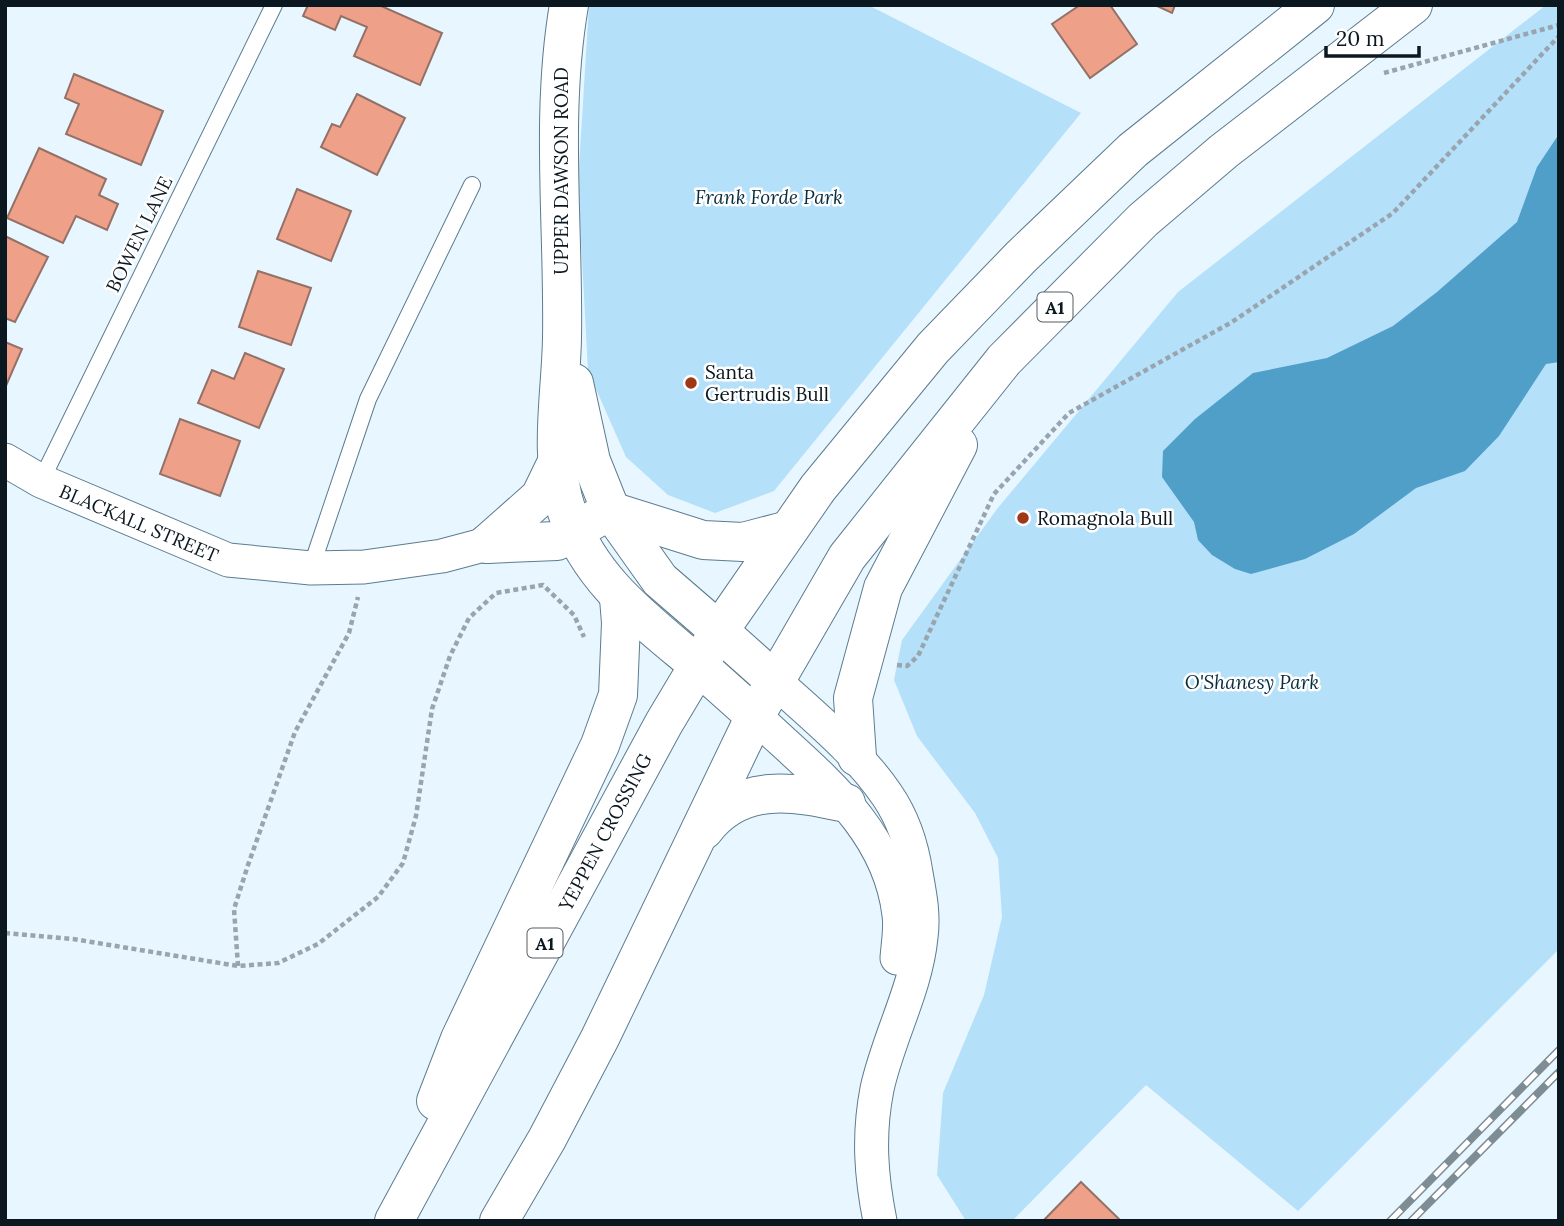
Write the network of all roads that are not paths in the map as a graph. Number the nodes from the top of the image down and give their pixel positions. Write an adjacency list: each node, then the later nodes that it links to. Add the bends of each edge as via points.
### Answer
1 (274, 5): 10 (lane, BOWEN LANE)
2 (569, 5): 6 (main road, UPPER DAWSON ROAD, via 562,46 559,154)
3 (1315, 5): 13 (main road, A1, via 1133,150 1021,257 933,348)
4 (1413, 5): 7 (main road, A1, via 1224,151 1143,220)
5 (472, 185): 15 (lane, via 368,399)
6 (562, 337): 9 (main road, UPPER DAWSON ROAD); 11 (main road, UPPER DAWSON ROAD, via 591,461)
7 (1004, 360): 19 (main road, A1, via 847,558); 21 (main road, via 883,588 853,698)
8 (5, 460): 10 (street, BLACKALL STREET)
9 (556, 464): 12 (main road, UPPER DAWSON ROAD); 14 (main road, via 540,497)
10 (41, 481): 15 (street, BLACKALL STREET, via 228,560)
11 (611, 511): 12 (main road); 13 (main road, via 703,540 743,542); 17 (main road, UPPER DAWSON ROAD, via 660,580)
12 (575, 531): 14 (main road, via 557,541); 16 (main road, UPPER DAWSON ROAD)
13 (785, 531): 17 (main road, A1)
14 (487, 544): 15 (street, BLACKALL STREET, via 442,556 364,567)
15 (311, 568)
16 (618, 598): 18 (main road, UPPER DAWSON ROAD); 25 (main road, via 618,695 600,745 460,1039)
17 (719, 631): 18 (main road, A1); 19 (main road, UPPER DAWSON ROAD)
18 (699, 666): 20 (main road, UPPER DAWSON ROAD); 25 (main road, YEPPEN CROSSING / A1)
19 (775, 681): 20 (main road, A1); 21 (street)
20 (755, 716): 22 (street); 23 (main road, A1)
21 (857, 757): 24 (street, via 899,817 913,855 923,909 921,939)
22 (846, 803): 23 (main road, via 793,792 742,799 712,820); 24 (street, via 881,852 900,916)
23 (696, 842): 26 (main road, A1, via 547,1139)
24 (892, 1044): 27 (street, via 877,1087 871,1131 871,1176)
25 (400, 1210)
26 (499, 1221)
27 (880, 1221)

